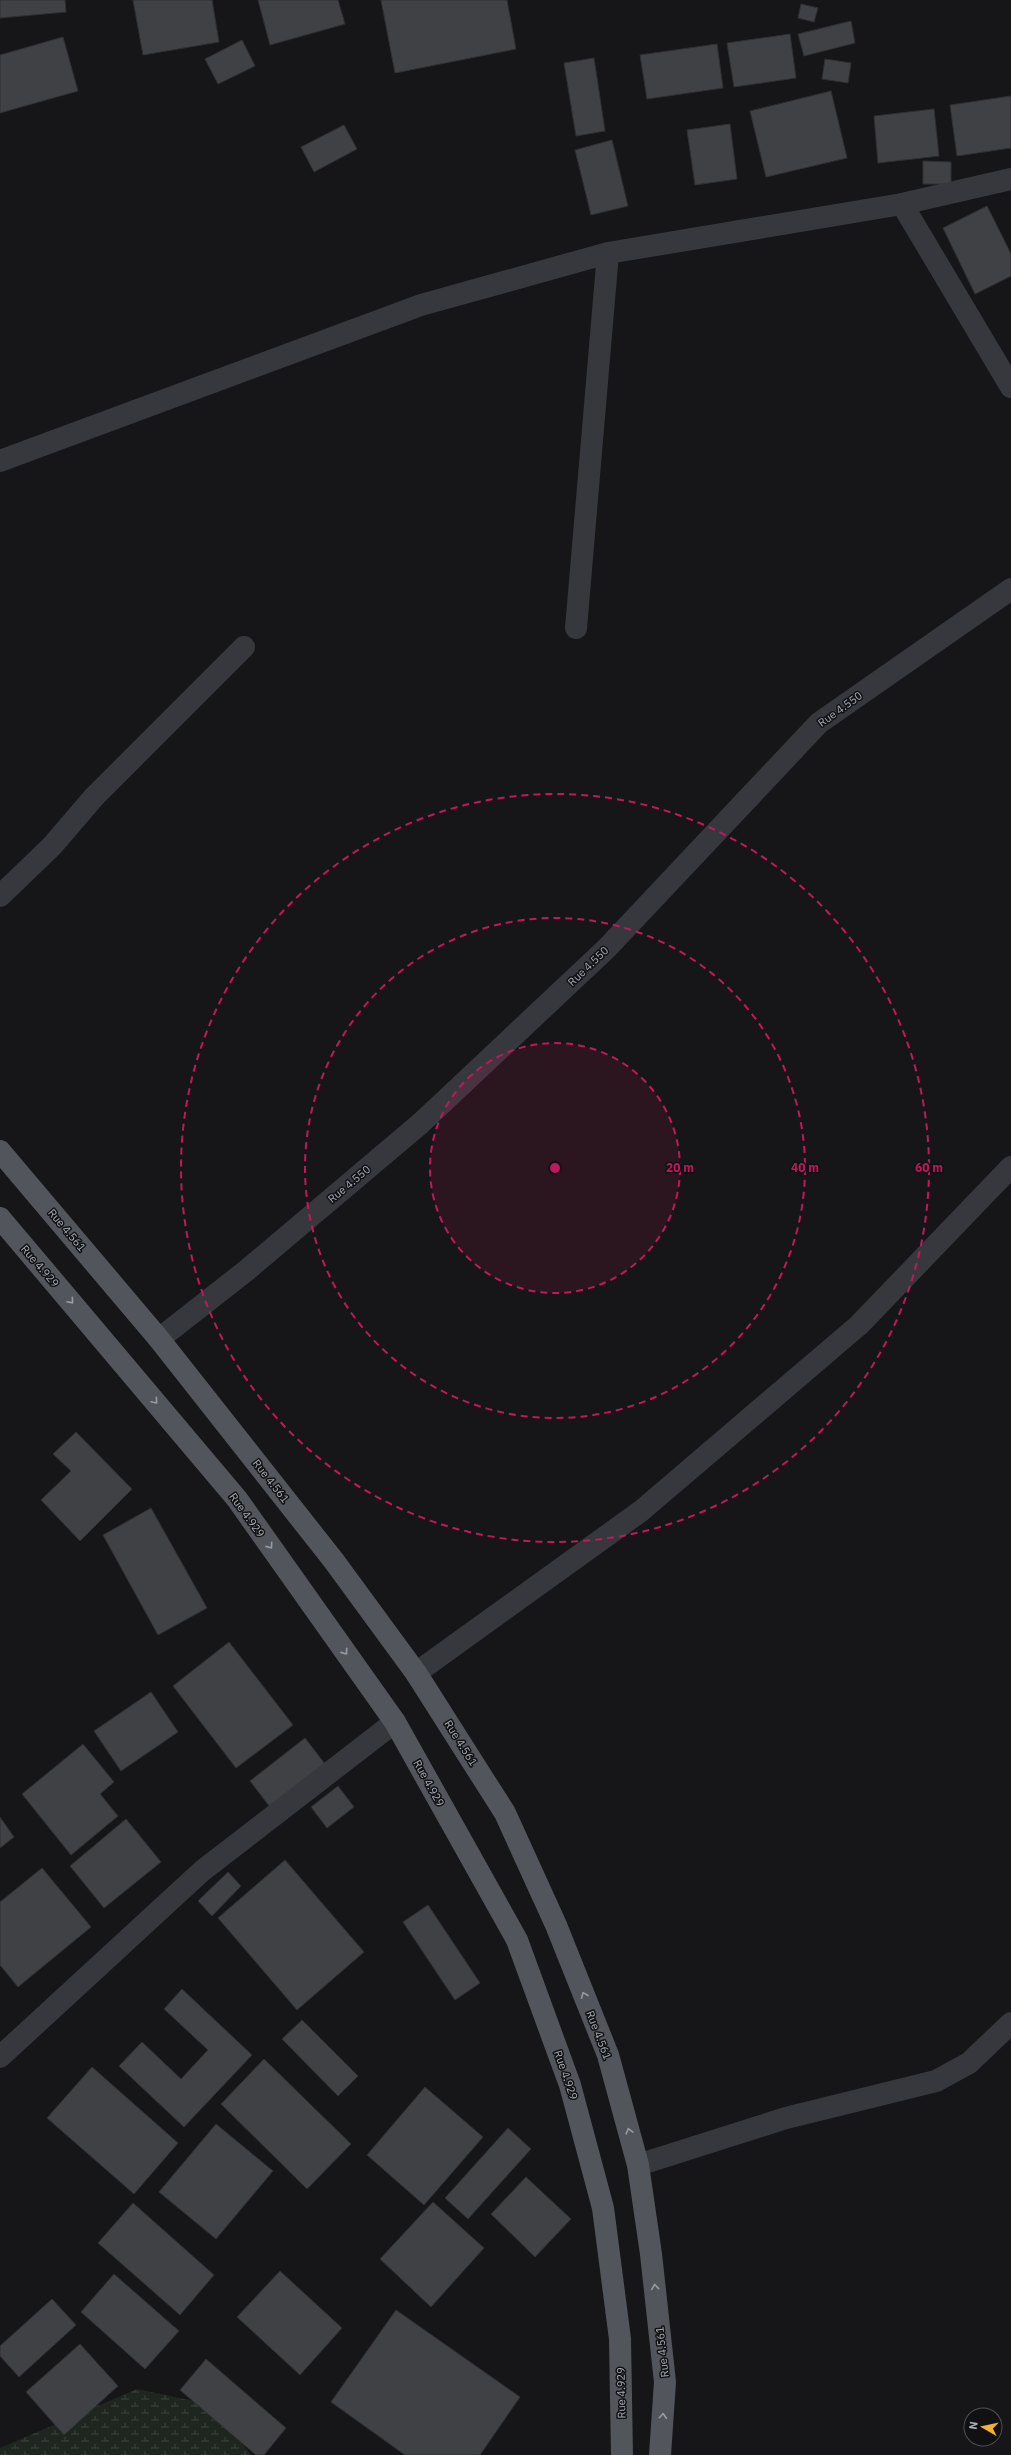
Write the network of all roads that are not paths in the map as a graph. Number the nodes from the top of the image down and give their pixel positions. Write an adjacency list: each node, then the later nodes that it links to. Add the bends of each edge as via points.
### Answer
1 (1011, 179): 2 (street)
2 (902, 204): 3 (street); 4 (street)
3 (608, 253): 5 (street, via 421,305); 7 (street)
4 (1011, 387)
5 (0, 461)
6 (1011, 589): 13 (street, Rue 4.550, via 819,723 607,948 421,1123 248,1270)
7 (576, 628)
8 (244, 647): 9 (street, via 94,797 52,846)
9 (0, 896)
10 (0, 1150): 13 (main road, Rue 4.561)
11 (1011, 1167): 14 (street, via 859,1325 647,1506)
12 (0, 1218): 15 (main road, Rue 4.929, one-way to 15, via 237,1499)
13 (159, 1339): 14 (main road, Rue 4.561, via 334,1561)
14 (416, 1673): 18 (main road, Rue 4.561, one-way to 14, via 608,2056 556,1925 505,1812)
15 (395, 1722): 17 (street, via 202,1871); 19 (main road, Rue 4.929, via 516,1940 570,2085 603,2208 620,2339)
16 (1011, 2023): 18 (street, via 969,2063 936,2081 786,2118)
17 (0, 2057)
18 (638, 2165): 20 (main road, Rue 4.561, one-way to 18, via 665,2382)
19 (622, 2455)
20 (660, 2455)

